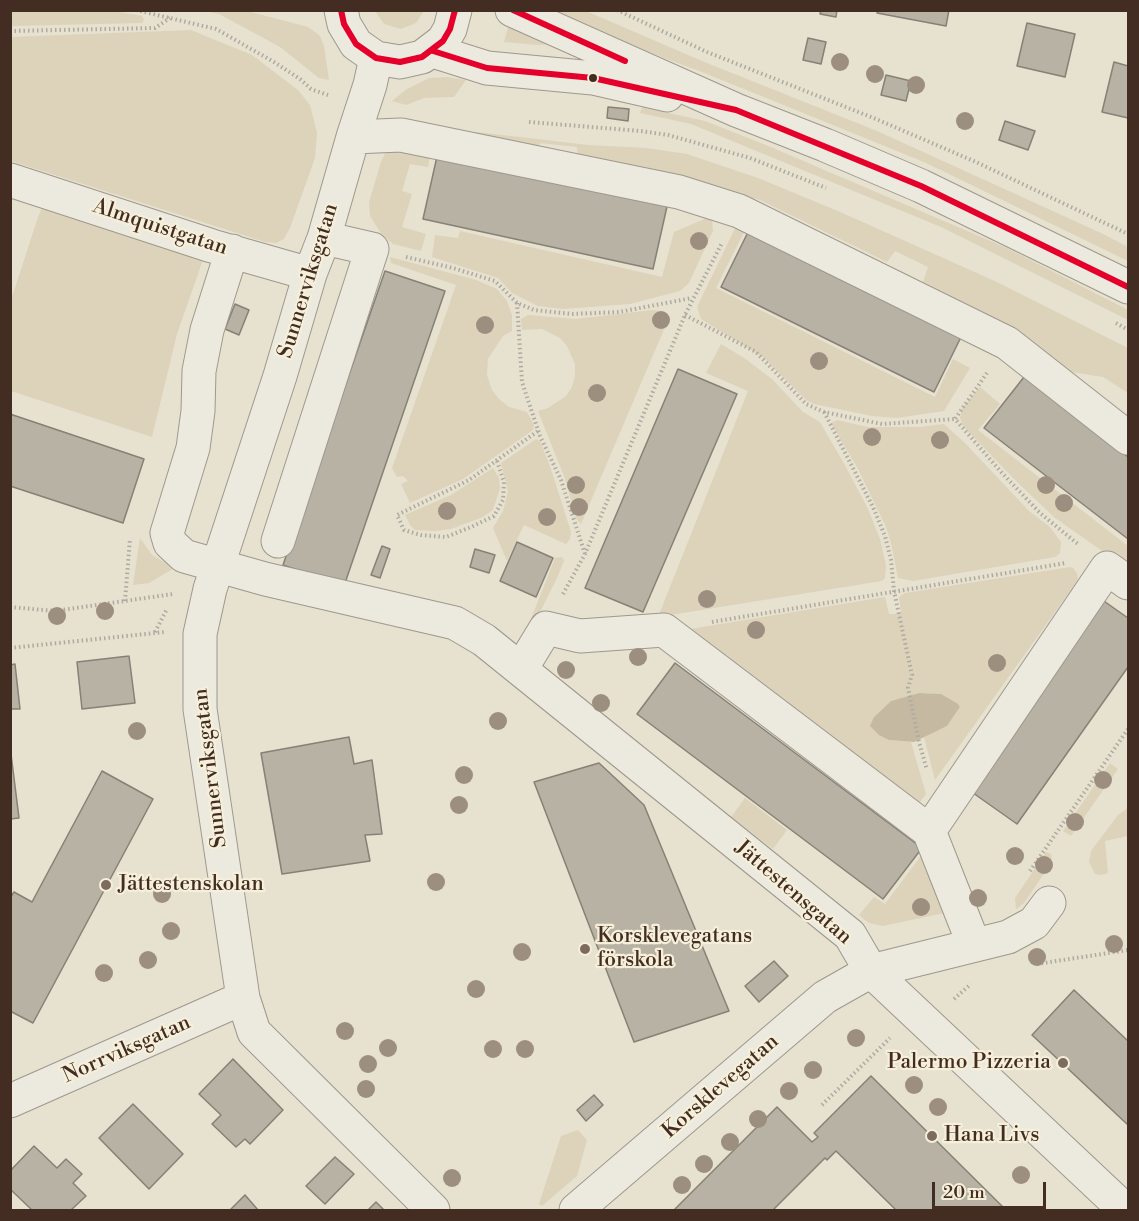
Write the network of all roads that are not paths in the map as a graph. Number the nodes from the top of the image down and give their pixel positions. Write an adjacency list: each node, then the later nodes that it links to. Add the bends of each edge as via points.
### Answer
1 (341, 10): 5 (street, via 349,35)
2 (455, 10): 4 (street, via 450,29)
3 (512, 10): 6 (street)
4 (433, 51): 5 (street, via 411,61); 6 (street, via 488,68 593,78)
5 (376, 58): 7 (street, Sunnerviksgatan)
6 (736, 110): 12 (street, via 921,186)
7 (353, 137): 9 (street, Sunnerviksgatan); 13 (street, via 401,135 679,192 739,211 1007,343)
8 (10, 180): 10 (street, Almquistgatan)
9 (324, 238): 11 (street, Sunnerviksgatan); 14 (street, via 372,249)
10 (232, 251): 11 (street, Almquistgatan); 15 (street, Jättestensgatan, via 207,330 199,371 193,448 167,533 170,543 184,556)
11 (310, 274): 15 (street, Sunnerviksgatan)
12 (1128, 286)
13 (1128, 438)
14 (278, 541)
15 (219, 564): 17 (street, Jättestensgatan, via 265,579 455,623); 22 (street, Sunnerviksgatan, via 200,634 200,709)
16 (1111, 570): 18 (street)
17 (521, 669): 18 (street, via 546,628 580,636 664,630); 21 (street, Jättestensgatan, via 850,935)
18 (929, 831): 20 (street)
19 (1049, 903): 20 (street, Korsklevegatan, via 1034,922 1008,938)
20 (974, 945): 21 (street, Korsklevegatan)
21 (871, 971): 25 (street, Korsklevegatan, via 825,997); 26 (street, Jättestensgatan)
22 (243, 998): 23 (street, Norrviksgatan); 24 (street, Sunnerviksgatan, via 254,1032)
23 (10, 1101)
24 (433, 1210)
25 (576, 1210)
26 (1125, 1210)

